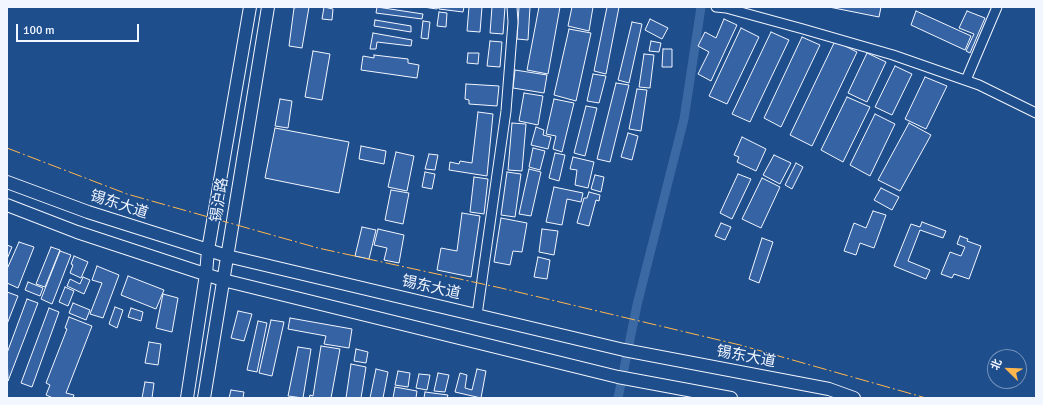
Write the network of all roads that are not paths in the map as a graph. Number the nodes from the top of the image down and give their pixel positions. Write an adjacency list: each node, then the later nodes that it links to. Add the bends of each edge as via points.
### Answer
1 (250, 7): 10 (main road, 锡沪路)
2 (268, 7): 11 (main road, 锡沪路)
3 (512, 7): 14 (street, via 506,110)
4 (716, 7): 6 (street, via 893,55)
5 (997, 7): 6 (street)
6 (966, 80): 7 (street)
7 (1036, 113)
8 (7, 182): 10 (main road, 锡东大道, via 88,212)
9 (7, 205): 12 (main road, via 77,232)
10 (208, 250): 11 (main road, 锡东大道); 12 (main road, 锡沪路)
11 (227, 256): 13 (main road, 锡沪路); 14 (main road, 锡东大道)
12 (206, 274): 13 (main road); 15 (main road, 锡沪路)
13 (223, 280): 16 (main road, 锡沪路); 17 (main road, via 618,377)
14 (477, 315): 18 (main road, 锡东大道, via 624,350 829,389)
15 (187, 398)
16 (204, 398)
17 (730, 398)
18 (854, 398)

